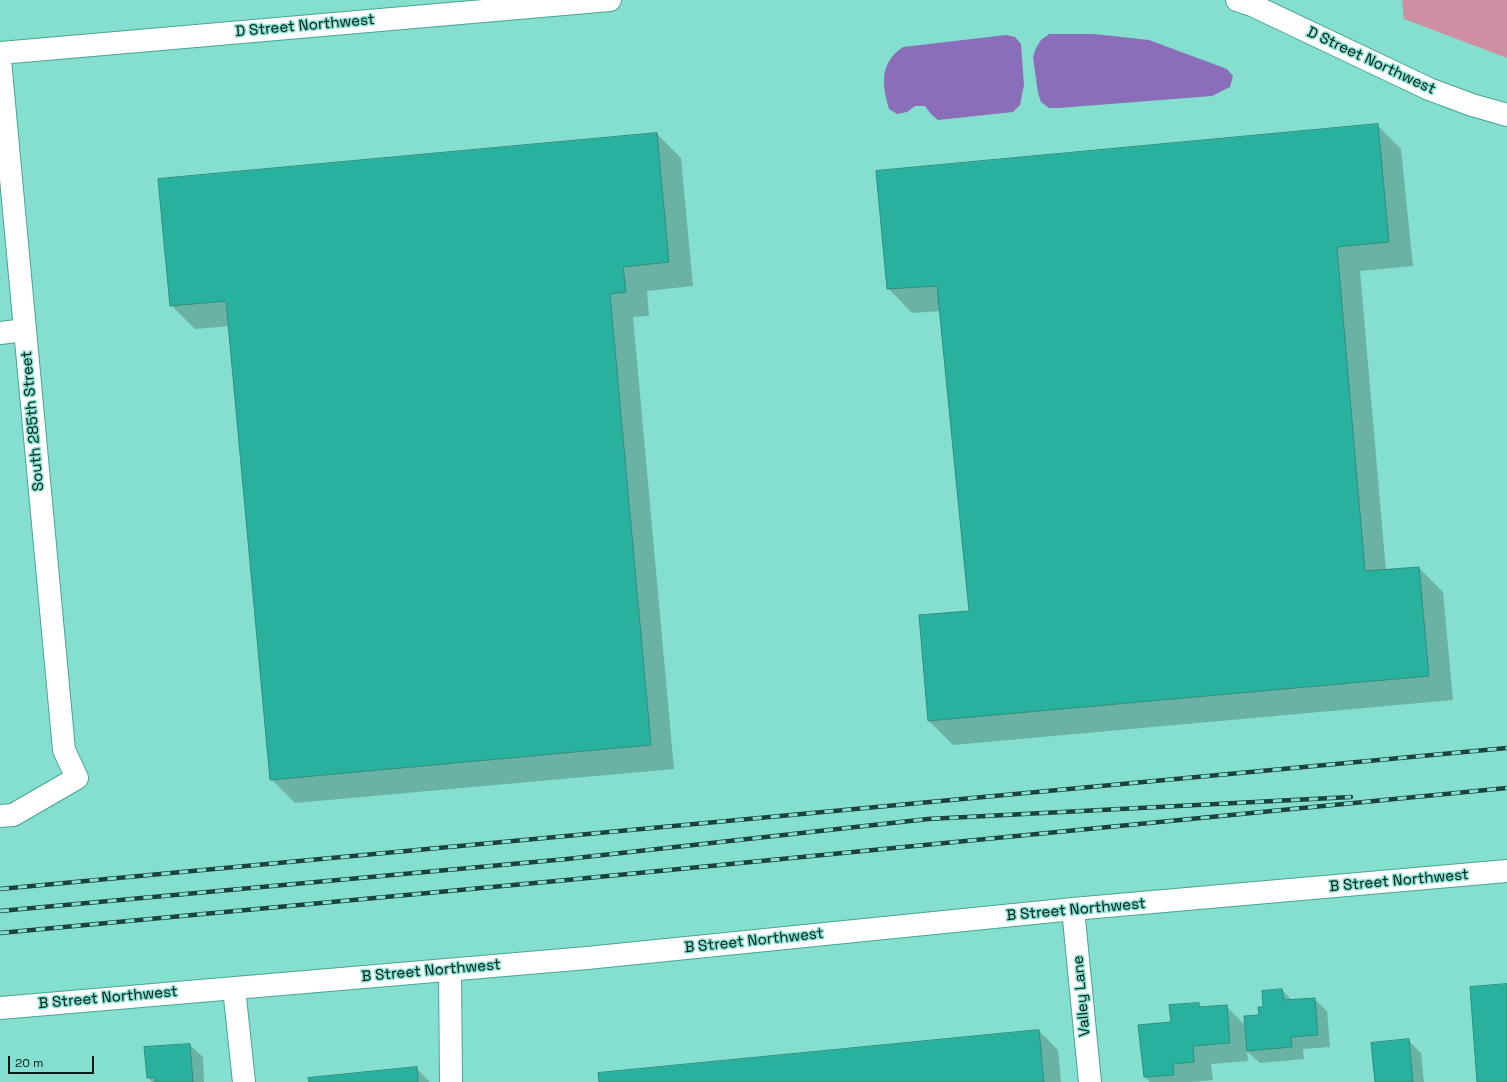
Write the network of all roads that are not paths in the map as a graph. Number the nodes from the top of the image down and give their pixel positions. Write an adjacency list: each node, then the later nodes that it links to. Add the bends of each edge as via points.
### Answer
1 (610, 0): 3 (street, D Street Northwest)
2 (1237, 0): 5 (street, D Street Northwest, via 1429,88)
3 (0, 53)
4 (0, 60): 6 (street, South 285th Street)
5 (1507, 115)
6 (25, 330): 7 (street); 8 (street, South 285th Street, via 64,750 77,778 13,815)
7 (0, 333)
8 (0, 816)
9 (1507, 871): 10 (street, B Street Northwest)
10 (1073, 909): 11 (street, B Street Northwest); 16 (street, Valley Lane)
11 (450, 970): 12 (street, B Street Northwest); 15 (street)
12 (234, 988): 13 (street, B Street Northwest); 14 (street)
13 (0, 1008)
14 (244, 1082)
15 (451, 1082)
16 (1090, 1082)

